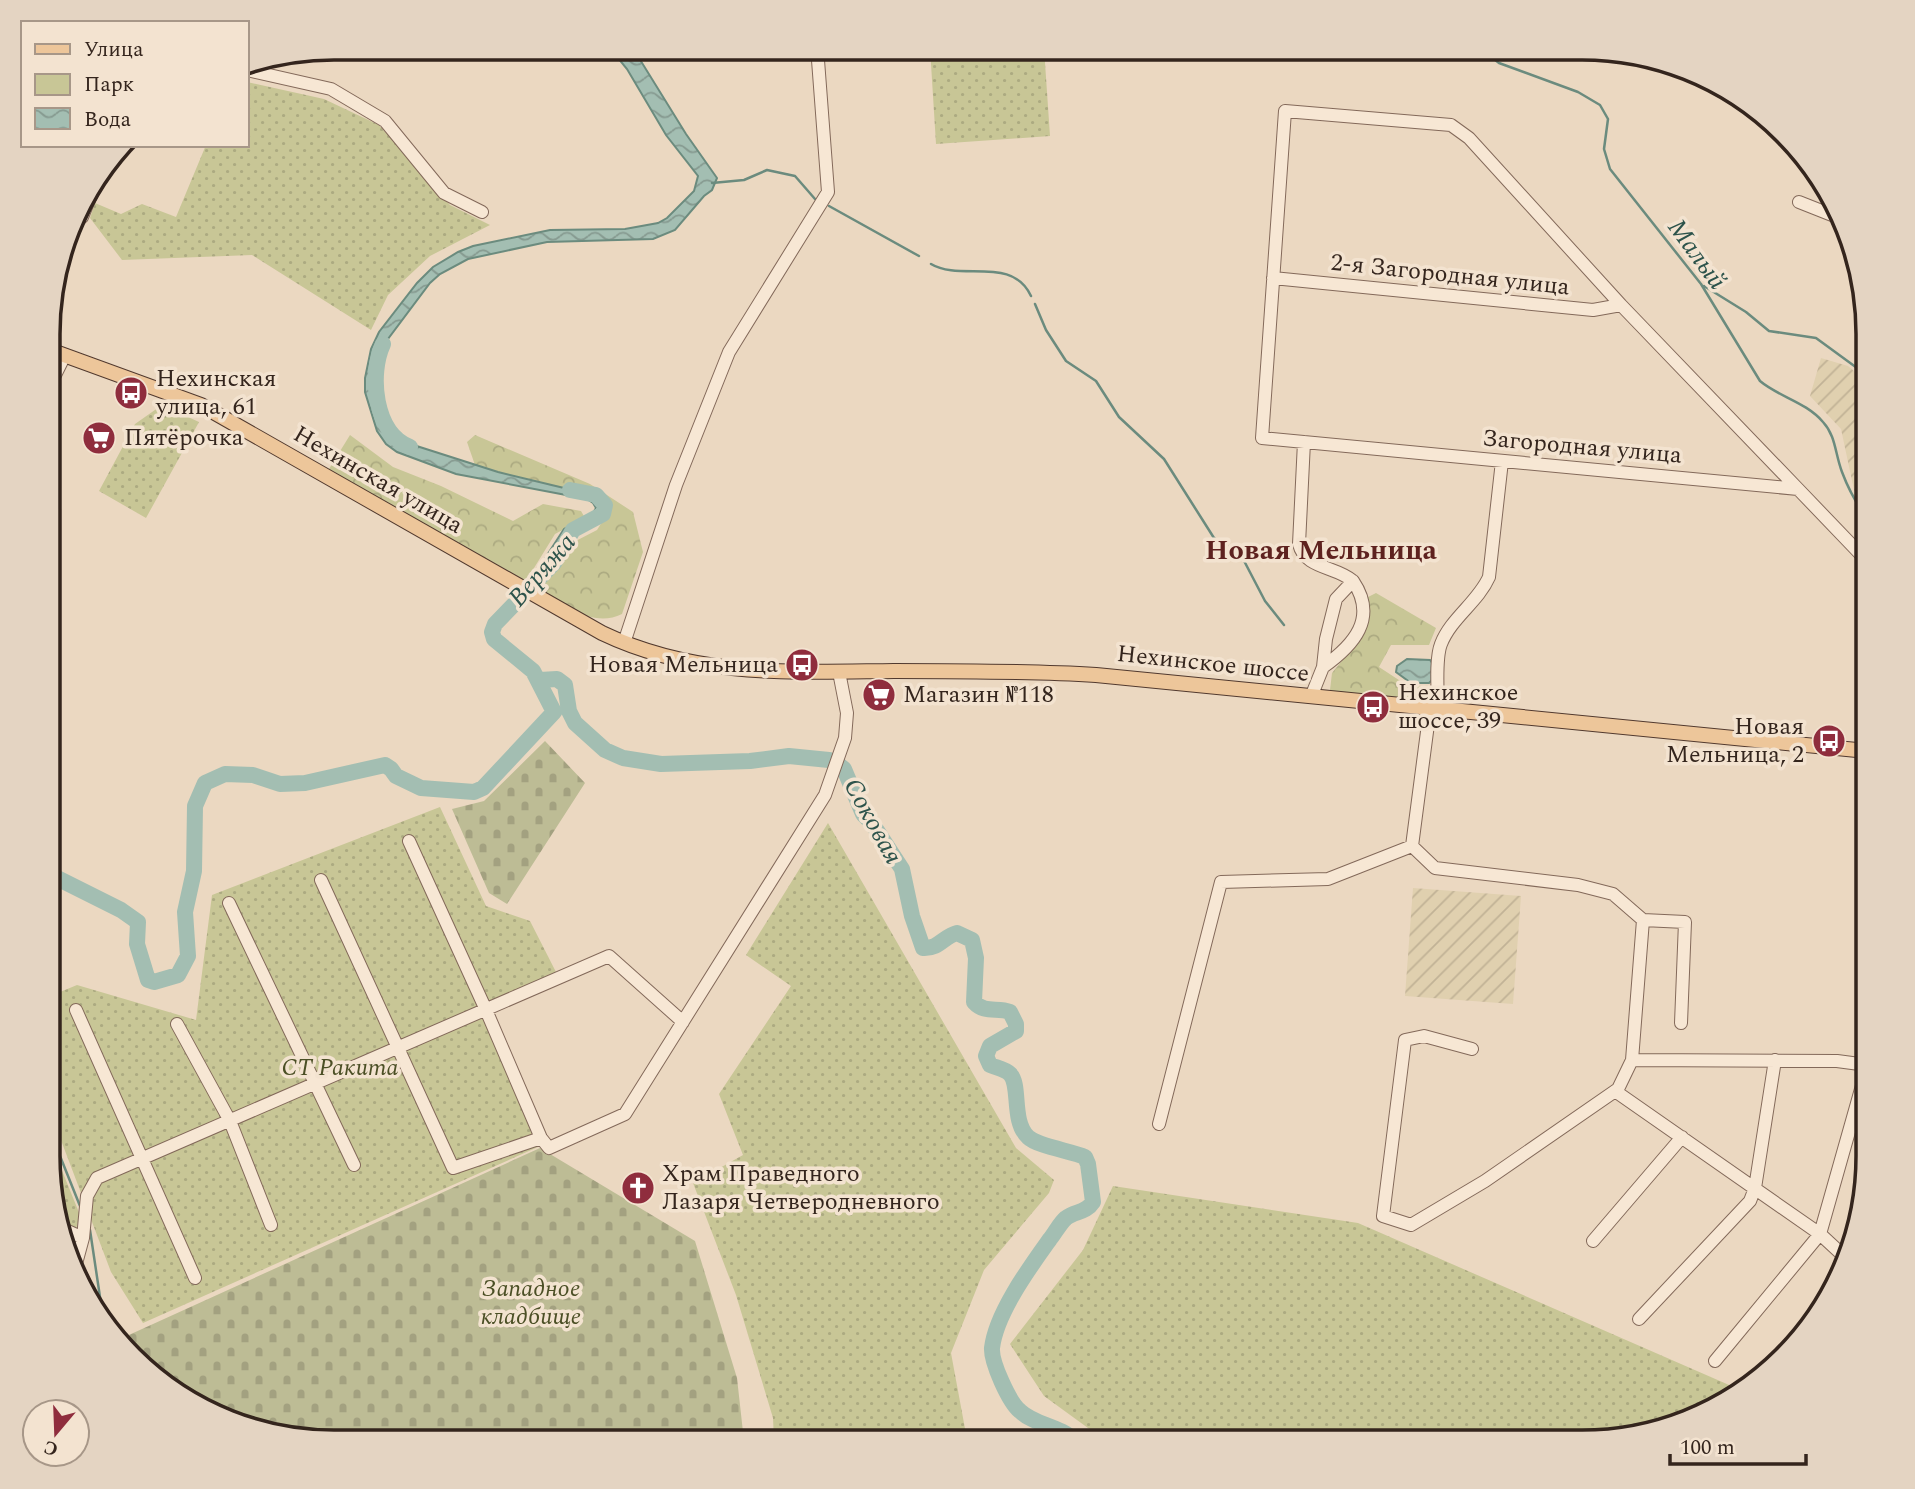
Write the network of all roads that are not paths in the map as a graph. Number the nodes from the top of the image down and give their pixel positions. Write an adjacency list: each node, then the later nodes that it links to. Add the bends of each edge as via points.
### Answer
1 (818, 60): 17 (street, via 828,192 729,352 676,485)
2 (254, 72): 4 (street, via 331,89 385,121 444,193)
3 (1799, 202): 5 (street)
4 (482, 212)
5 (1828, 213)
6 (1273, 278): 7 (street, 2-я Загородная улица, via 1593,310); 7 (street, via 1285,111 1451,125 1469,138); 11 (street, Загородная улица, via 1262,438)
7 (1621, 304): 13 (street)
8 (60, 354): 9 (main road, Нехинская улица)
9 (65, 355): 10 (street); 16 (main road, Нехинская улица, via 201,405)
10 (60, 365)
11 (1304, 442): 12 (street, Загородная улица); 15 (street, via 1301,552 1309,561 1344,573)
12 (1502, 461): 13 (street, Загородная улица); 21 (street, via 1489,577 1441,644)
13 (1798, 489): 14 (street)
14 (1856, 549)
15 (1353, 581): 18 (street, via 1336,599); 18 (street, via 1363,596 1361,630 1350,647)
16 (562, 611): 17 (main road, Нехинское шоссе)
17 (624, 643): 19 (main road, Нехинское шоссе, via 711,667)
18 (1324, 667): 20 (street)
19 (839, 672): 20 (main road, Нехинское шоссе, via 1028,671); 30 (street, via 847,713 845,738 825,795)
20 (1311, 697): 21 (main road, Нехинское шоссе)
21 (1434, 709): 22 (main road, Нехинское шоссе); 24 (street)
22 (1856, 750)
23 (409, 841): 29 (street)
24 (1412, 846): 27 (street, via 1435,868 1578,885 1613,894); 42 (street, via 1328,878 1220,882)
25 (321, 880): 33 (street)
26 (229, 903): 38 (street)
27 (1643, 920): 31 (street, via 1685,922); 35 (street)
28 (76, 1010): 45 (street)
29 (486, 1010): 30 (street, via 609,956); 33 (street); 43 (street)
30 (683, 1022): 43 (street, via 625,1114 549,1147)
31 (1681, 1023)
32 (177, 1024): 41 (street)
33 (400, 1047): 38 (street); 43 (street, via 453,1168)
34 (1472, 1049): 39 (street, via 1424,1036 1405,1040 1383,1216 1411,1225 1485,1181)
35 (1632, 1060): 36 (street); 39 (street)
36 (1775, 1060): 37 (street); 47 (street)
37 (1856, 1064)
38 (315, 1084): 41 (street); 46 (street)
39 (1615, 1091): 44 (street)
40 (1856, 1106): 50 (street)
41 (230, 1121): 45 (street); 48 (street)
42 (1159, 1124)
43 (541, 1138)
44 (1682, 1138): 47 (street); 52 (street)
45 (143, 1158): 51 (street, via 97,1178 87,1196); 55 (street)
46 (354, 1165)
47 (1755, 1188): 50 (street); 56 (street, via 1750,1201)
48 (271, 1225)
49 (71, 1233): 51 (street)
50 (1820, 1234): 53 (street); 57 (street)
51 (83, 1238): 54 (street)
52 (1593, 1241)
53 (1838, 1251)
54 (78, 1255)
55 (195, 1278)
56 (1639, 1319)
57 (1715, 1361)

